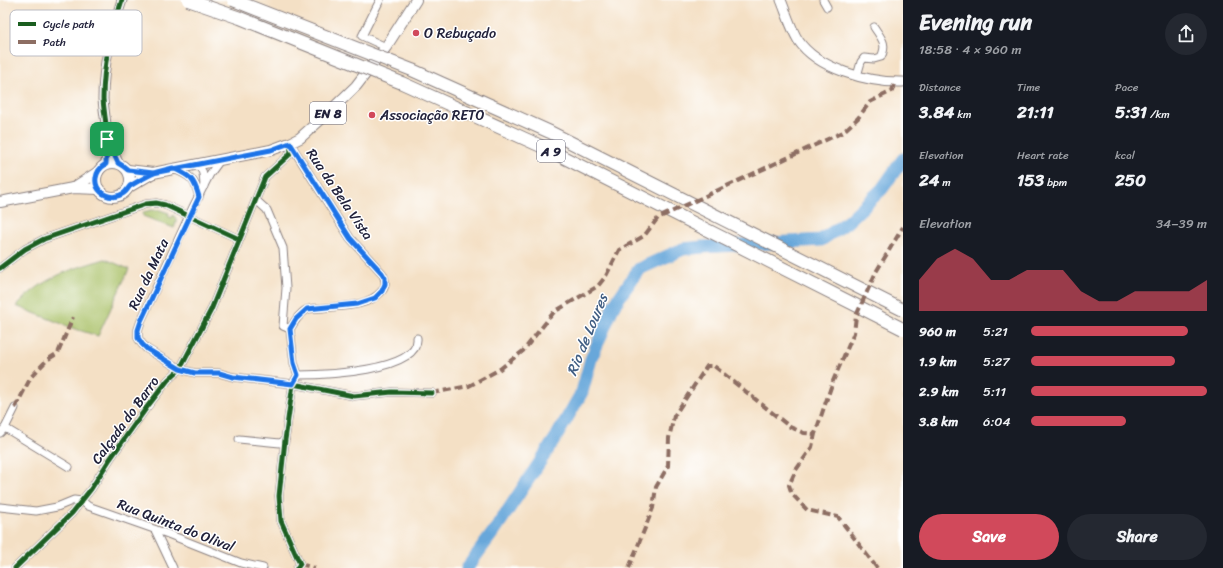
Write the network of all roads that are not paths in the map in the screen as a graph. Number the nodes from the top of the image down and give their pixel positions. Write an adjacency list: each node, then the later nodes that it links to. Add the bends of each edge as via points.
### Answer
1 (122, 0): 9 (street)
2 (188, 0): 37 (highway, A 9, bridge, via 240,18 402,83 542,147)
3 (233, 0): 35 (highway, A 9, bridge, via 412,70 550,132)
4 (380, 0): 11 (street, via 362,36)
5 (416, 0): 11 (main road, EN 8)
6 (781, 0): 13 (street, via 798,40 809,52 827,64)
7 (823, 0): 8 (street)
8 (826, 7)
9 (118, 10)
10 (874, 27): 13 (street, via 884,44 884,52 881,57 864,58)
11 (386, 47): 16 (main road, EN 8, via 356,86 311,128)
12 (106, 56): 15 (street, via 103,98)
13 (857, 76): 14 (street)
14 (903, 82)
15 (107, 139): 18 (street); 19 (street)
16 (290, 143): 17 (main road, EN 8, via 271,150); 30 (street, Calçada do Barro, via 291,152 265,177); 36 (street, Rua da Bela Vista, via 350,238 382,273 385,284 375,298 357,304 307,309)
17 (222, 159): 20 (main road, EN 8); 25 (street, Rua da Mata)
18 (118, 163): 19 (main road); 22 (main road, EN 8)
19 (106, 164): 23 (main road, EN 8)
20 (195, 164): 21 (main road, EN 8); 25 (street, via 203,172)
21 (173, 168): 24 (main road, EN 8); 29 (street, via 190,177 196,184)
22 (128, 170): 24 (main road, EN 8); 26 (main road)
23 (98, 172): 27 (main road, EN 8); 28 (main road, via 96,184)
24 (153, 173): 26 (main road, EN 8)
25 (204, 186): 29 (street, Rua da Mata)
26 (129, 187): 28 (main road, EN 8, via 114,197 103,194)
27 (73, 188): 28 (main road, EN 8); 31 (main road, EN 8)
28 (99, 189)
29 (199, 197): 32 (street, Rua da Mata)
30 (256, 200): 33 (street, Calçada do Barro); 36 (street, via 267,210 283,248 286,288 283,326)
31 (0, 202)
32 (189, 216): 33 (street); 34 (street, via 156,203 137,207 44,239); 39 (street, Rua da Mata, via 138,330 138,338 147,349)
33 (239, 239): 39 (street, Calçada do Barro, via 211,310)
34 (0, 268)
35 (903, 310)
36 (290, 329): 40 (street)
37 (903, 329)
38 (417, 338): 40 (street, via 409,354 383,366)
39 (180, 369): 41 (street, Rua da Mata); 48 (street, Calçada do Barro, via 147,407)
40 (298, 375): 41 (street)
41 (293, 384): 42 (street, Rua da Mata, via 354,396 392,392); 46 (street)
42 (432, 393)
43 (15, 408): 44 (street)
44 (3, 431): 47 (street)
45 (239, 439): 46 (street, via 280,443)
46 (285, 440): 54 (street, via 279,496 280,520 300,564)
47 (69, 467)
48 (82, 501): 49 (street, via 74,500 36,511); 50 (street, Rua Quinta do Olival, via 88,506); 51 (street, Calçada do Barro)
49 (0, 507)
50 (155, 530): 52 (street); 53 (street, Rua Quinta do Olival, via 241,563)
51 (15, 568)
52 (173, 568)
53 (263, 568)
54 (297, 568)

